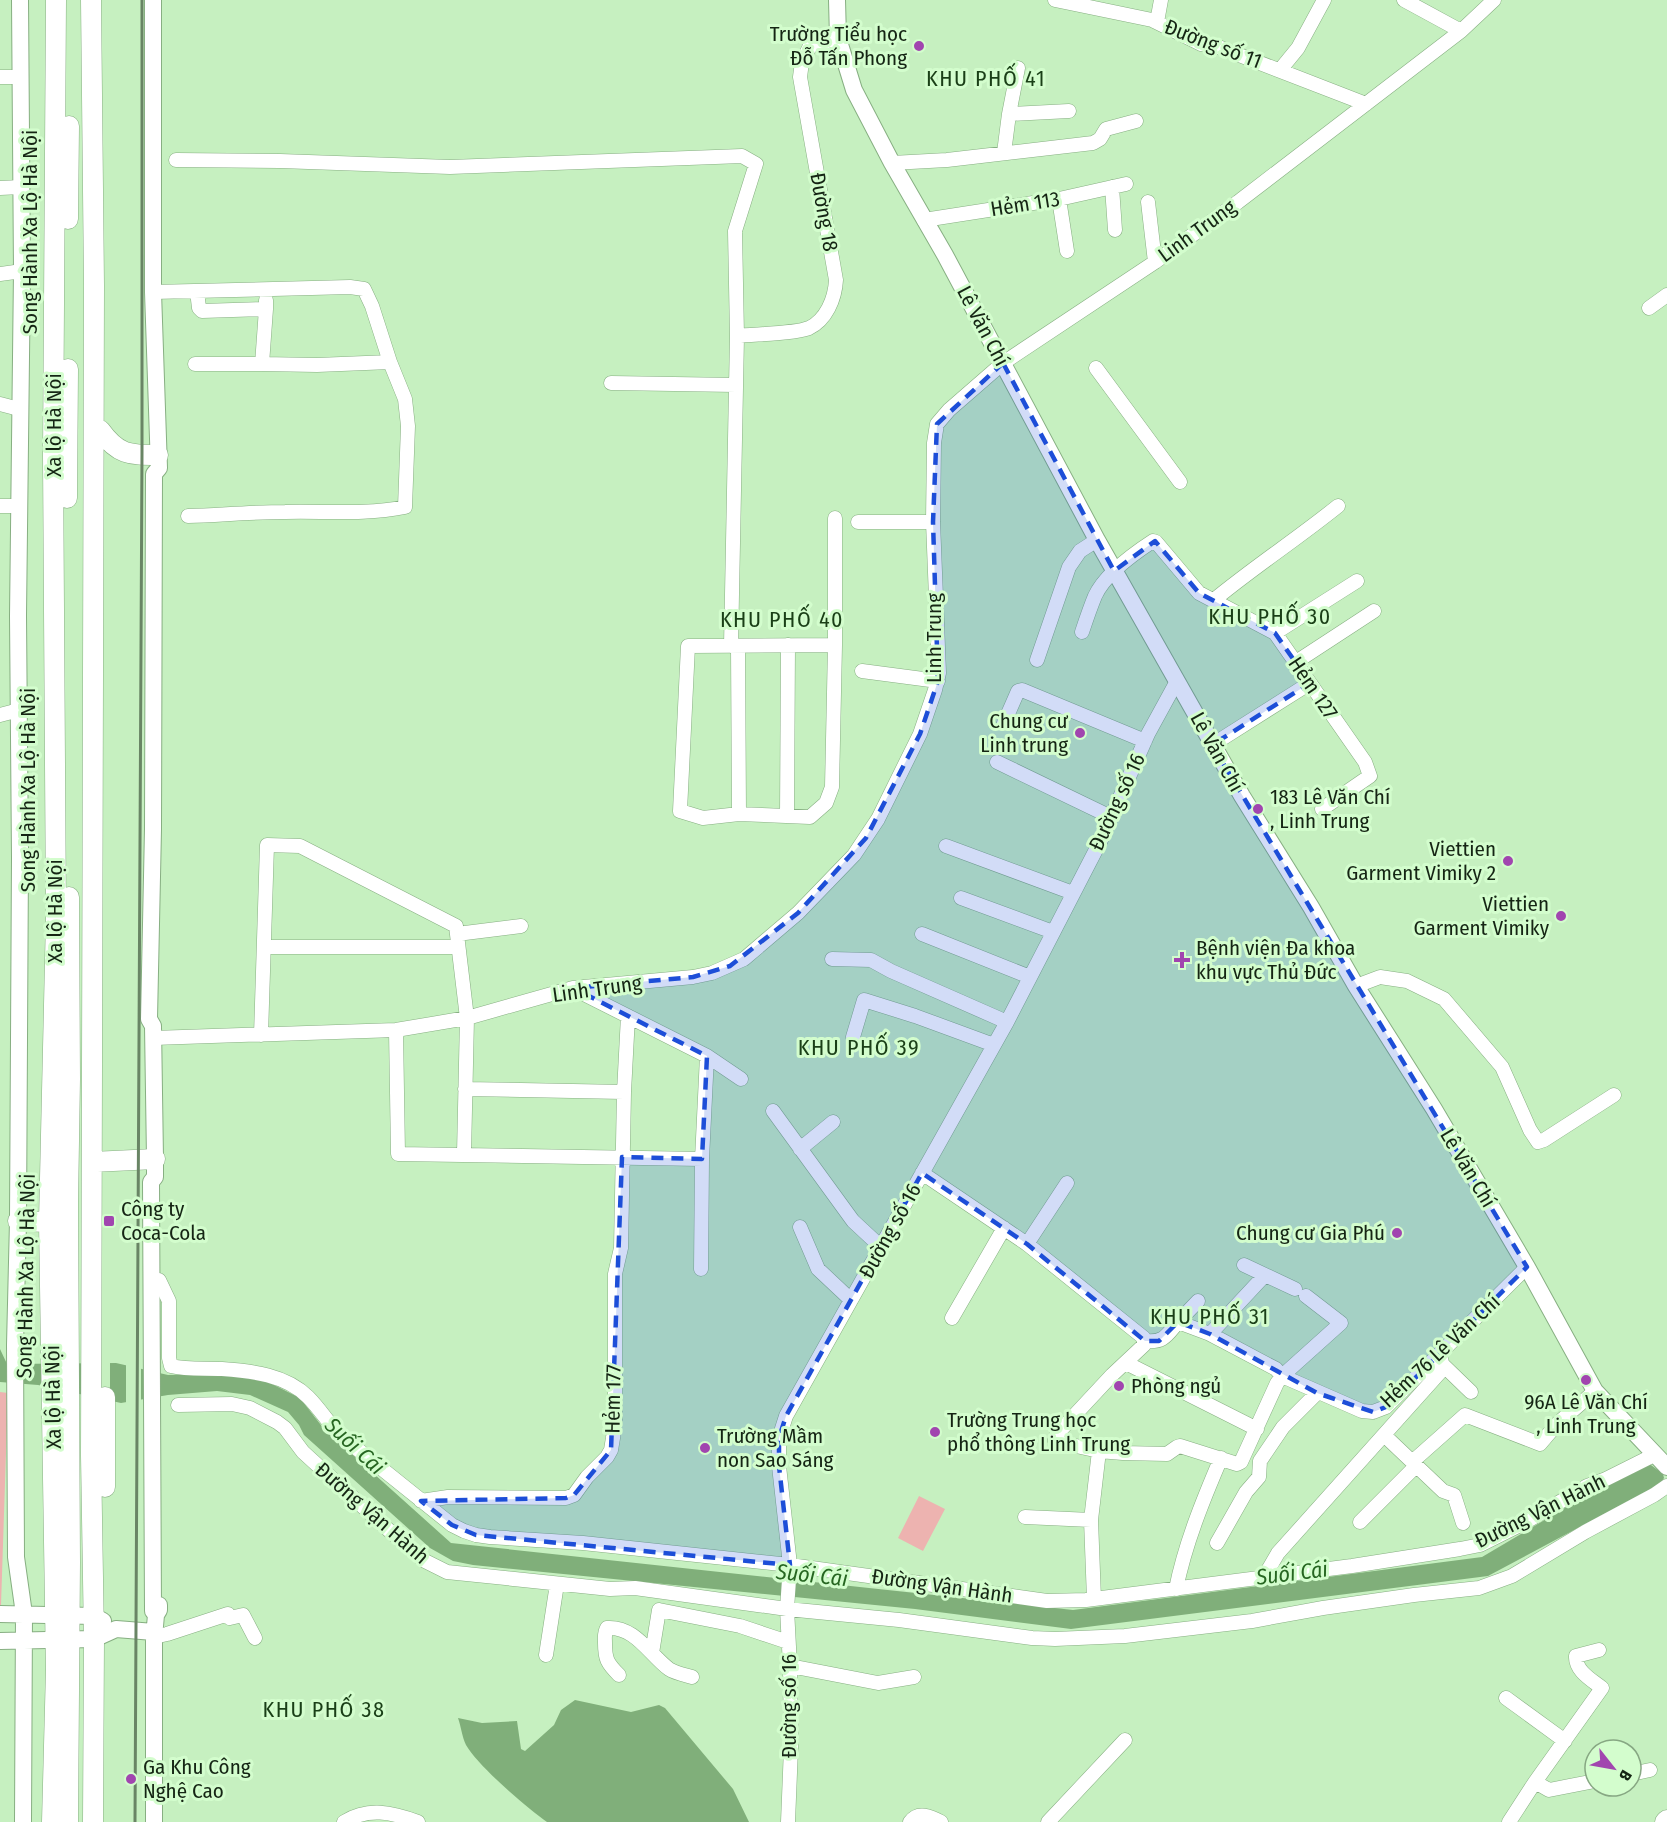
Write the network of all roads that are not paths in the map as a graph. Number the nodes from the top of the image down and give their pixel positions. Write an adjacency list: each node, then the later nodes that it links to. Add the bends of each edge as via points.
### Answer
1 (20, 0): 20 (main road, Song Hành Xa Lộ Hà Nội)
2 (30, 0): 29 (main road, Song Hành Xa Lộ Hà Nội)
3 (56, 0): 130 (highway, Xa lộ Hà Nội, via 56,918)
4 (69, 0): 144 (highway, Xa lộ Hà Nội, via 70,1067)
5 (91, 0): 40 (highway, Xa lộ Hà Nội)
6 (104, 0): 36 (highway, Xa lộ Hà Nội)
7 (153, 0): 43 (main road)
8 (837, 0): 17 (main road, Lê Văn Chí)
9 (1055, 0): 14 (street, Đường số 11)
10 (1161, 0): 15 (street)
11 (1324, 0): 19 (street, via 1298,48)
12 (1404, 0): 16 (street)
13 (1494, 0): 16 (street, Linh Trung)
14 (1096, 4): 15 (street, Đường số 11)
15 (1157, 22): 19 (street, Đường số 11, via 1201,44)
16 (1461, 31): 22 (street, Linh Trung)
17 (838, 38): 28 (main road, Lê Văn Chí, via 854,90); 47 (street, Đường 18, via 810,46 800,77 836,280 833,298 821,318 807,329)
18 (1018, 68): 24 (street)
19 (1280, 70): 22 (street, Đường số 11)
20 (20, 76): 21 (street); 29 (main road, Song Hành Xa Lộ Hà Nội)
21 (0, 77)
22 (1366, 104): 37 (street, Linh Trung)
23 (1069, 111): 24 (street)
24 (1009, 114): 26 (street)
25 (1136, 121): 26 (street, via 1106,129 1093,143)
26 (1004, 153): 28 (street)
27 (176, 160): 47 (street, via 450,167 742,156 756,165 735,231)
28 (892, 163): 33 (main road, Lê Văn Chí)
29 (26, 187): 30 (street); 38 (main road, Song Hành Xa Lộ Hà Nội); 63 (main road, Song Hành Xa Lộ Hà Nội)
30 (0, 188)
31 (1059, 199): 33 (street, Hẻm 113); 34 (street, Hẻm 113, via 1119,185); 35 (street)
32 (1148, 202): 37 (street)
33 (924, 220): 49 (main road, Lê Văn Chí)
34 (1115, 230)
35 (1067, 251)
36 (105, 261): 40 (highway); 55 (highway, Xa lộ Hà Nội)
37 (1155, 261): 49 (street, Linh Trung)
38 (22, 271): 39 (street); 57 (main road, Song Hành Xa Lộ Hà Nội)
39 (0, 274)
40 (94, 285): 55 (highway, Xa lộ Hà Nội)
41 (266, 289): 42 (street); 46 (street); 48 (street, via 364,289)
42 (197, 291): 43 (street); 46 (street, via 202,312)
43 (153, 292): 59 (main road)
44 (1667, 295): 45 (street)
45 (1648, 308)
46 (266, 309): 51 (street)
47 (737, 336): 54 (street)
48 (390, 362): 51 (street); 64 (street, via 405,399 408,426 405,507 350,513)
49 (1003, 363): 67 (street, Linh Trung, via 937,424); 68 (main road, Lê Văn Chí)
50 (195, 364): 51 (street)
51 (262, 364)
52 (1096, 368): 60 (street)
53 (611, 382): 54 (street)
54 (736, 385): 77 (street)
55 (97, 391): 58 (highway, Xa lộ Hà Nội); 125 (highway, Xa lộ Hà Nội)
56 (0, 404): 57 (street)
57 (19, 409): 63 (main road, Song Hành Xa Lộ Hà Nội)
58 (100, 430): 59 (highway, via 115,448); 125 (highway, Xa lộ Hà Nội, via 104,963)
59 (158, 462): 110 (main road, via 165,474 163,829 159,1018)
60 (1180, 482)
61 (0, 506): 63 (street)
62 (1338, 506): 71 (street)
63 (24, 507): 84 (main road, Song Hành Xa Lộ Hà Nội); 129 (main road, Song Hành Xa Lộ Hà Nội)
64 (188, 516)
65 (835, 518): 76 (street)
66 (858, 522): 67 (street)
67 (933, 522): 81 (street, Linh Trung)
68 (1097, 540): 69 (main road, Lê Văn Chí); 78 (street, via 1080,551 1069,567)
69 (1114, 571): 71 (street, Hẻm 127, via 1155,541 1199,593); 73 (street, via 1096,594); 82 (main road, Lê Văn Chí)
70 (1357, 581): 74 (street)
71 (1214, 600): 74 (street, Hẻm 127)
72 (1374, 611): 79 (street)
73 (1082, 632)
74 (1275, 633): 79 (street, Hẻm 127)
75 (788, 645): 76 (street); 77 (street); 92 (street)
76 (835, 645): 92 (street, via 832,787 826,803 810,817)
77 (735, 646): 91 (street); 91 (street, via 688,646 680,811 703,818)
78 (1037, 660)
79 (1296, 662): 83 (street, Hẻm 127)
80 (862, 671): 81 (street)
81 (938, 681): 105 (street, Linh Trung, via 920,734 866,838 828,883 760,946 744,959 712,973)
82 (1177, 681): 87 (street, Đường số 16); 88 (main road, Lê Văn Chí)
83 (1310, 683): 88 (street); 90 (street, Hẻm 127, via 1365,762 1370,776)
84 (19, 710): 85 (street); 129 (main road, Song Hành Xa Lộ Hà Nội)
85 (0, 716)
86 (1004, 723): 87 (street, via 1018,691 1022,690)
87 (1145, 741): 93 (street, Đường số 16)
88 (1212, 745): 104 (main road, Lê Văn Chí)
89 (997, 762): 93 (street)
90 (1322, 809)
91 (739, 814): 92 (street)
92 (787, 816)
93 (1111, 817): 95 (street, Đường số 16)
94 (946, 846): 95 (street)
95 (1073, 893): 98 (street, Đường số 16)
96 (962, 898): 98 (street)
97 (521, 926): 100 (street)
98 (1053, 932): 103 (street, Đường số 16)
99 (922, 934): 103 (street)
100 (458, 940): 101 (street); 101 (street, via 456,926 300,846 267,845); 107 (street)
101 (264, 947): 111 (street)
102 (832, 959): 108 (street, via 871,960)
103 (1030, 977): 108 (street, Đường số 16)
104 (1356, 986): 118 (street, via 1380,977 1407,981 1444,999 1502,1067 1538,1142); 136 (main road, Lê Văn Chí)
105 (573, 988): 106 (street); 107 (street, Linh Trung)
106 (628, 1016): 114 (street); 117 (street, Hẻm 177)
107 (467, 1018): 109 (street, Linh Trung); 116 (street)
108 (1007, 1022): 113 (street, Đường số 16)
109 (396, 1030): 111 (street, Linh Trung); 122 (street, via 398,1154)
110 (153, 1032): 111 (street, Linh Trung); 126 (main road)
111 (261, 1035)
112 (853, 1037): 113 (street, via 864,1000)
113 (994, 1045): 127 (street, Đường số 16)
114 (707, 1056): 115 (street); 124 (street)
115 (741, 1079)
116 (465, 1089): 117 (street); 122 (street)
117 (624, 1092): 123 (street, Hẻm 177)
118 (1614, 1095)
119 (773, 1111): 121 (street)
120 (833, 1122): 121 (street)
121 (800, 1149): 134 (street, via 853,1221)
122 (464, 1154): 123 (street)
123 (622, 1157): 124 (street); 164 (street, Hẻm 177, via 621,1245 613,1315 615,1422 607,1457 574,1495 566,1498 448,1497)
124 (702, 1159): 137 (street)
125 (97, 1162): 126 (highway); 181 (highway, Xa lộ Hà Nội, via 97,1456)
126 (155, 1168): 139 (main road, via 160,1182); 147 (main road, via 151,1182)
127 (922, 1173): 132 (street); 134 (street, Đường số 16)
128 (1067, 1183): 133 (street)
129 (23, 1221): 130 (highway); 179 (main road, Song Hành Xa Lộ Hà Nội, via 16,1557)
130 (49, 1222): 144 (highway, Xa lộ Hà Nội)
131 (800, 1227): 140 (street, via 818,1269)
132 (1004, 1228): 133 (street); 142 (street)
133 (1027, 1244): 146 (street)
134 (881, 1247): 140 (street, Đường số 16)
135 (1244, 1265): 138 (street)
136 (1527, 1267): 148 (street, Hẻm 76 Lê Văn Chí); 151 (main road, Lê Văn Chí)
137 (701, 1269)
138 (1265, 1275): 145 (street); 150 (street, via 1300,1293 1341,1323)
139 (159, 1280): 147 (main road); 164 (street, Đường Vận Hành, via 169,1301 171,1366 247,1371 294,1386 341,1436)
140 (851, 1300): 171 (street, Đường số 16, via 786,1416 779,1438)
141 (1198, 1301): 143 (street)
142 (952, 1318)
143 (1178, 1322): 145 (street, Hẻm 76 Lê Văn Chí); 146 (street, via 1159,1341)
144 (61, 1331): 159 (highway, Xa lộ Hà Nội)
145 (1210, 1334): 150 (street, Hẻm 76 Lê Văn Chí, via 1276,1369)
146 (1145, 1341): 149 (street)
147 (155, 1344): 182 (main road)
148 (1440, 1360): 152 (street); 153 (street, Hẻm 76 Lê Văn Chí, via 1386,1407 1373,1412); 156 (street, via 1441,1371)
149 (1126, 1363): 155 (street); 157 (street, via 1055,1438 1058,1442)
150 (1282, 1376): 153 (street, Hẻm 76 Lê Văn Chí); 155 (street)
151 (1596, 1391): 158 (main road, Lê Văn Chí); 161 (street, via 1540,1444 1464,1415)
152 (1471, 1392)
153 (1317, 1393): 169 (street, via 1283,1427 1266,1452 1260,1461 1259,1477)
154 (178, 1405): 173 (street, Đường Vận Hành, via 232,1404 277,1422 303,1452 384,1526 437,1568 459,1574)
155 (1257, 1429): 160 (street, via 1241,1462)
156 (1383, 1435): 161 (street); 172 (street, via 1278,1554)
157 (1100, 1451): 160 (street, via 1167,1454 1180,1446); 166 (street)
158 (1654, 1455): 162 (main road, Lê Văn Chí); 172 (street, Đường Vận Hành, via 1480,1545)
159 (62, 1457): 170 (highway, Xa lộ Hà Nội); 175 (highway, Xa lộ Hà Nội)
160 (1221, 1458): 174 (street, via 1194,1526)
161 (1414, 1464): 167 (street); 168 (street, via 1443,1491 1454,1495)
162 (1667, 1467)
163 (1667, 1486): 177 (street, Đường Vận Hành, via 1512,1576 1479,1588 1252,1621 1054,1640)
164 (421, 1501): 171 (street, Đường Vận Hành, via 452,1525 476,1535 582,1543)
165 (1025, 1517): 166 (street)
166 (1092, 1520): 176 (street)
167 (1360, 1522)
168 (1463, 1523)
169 (1217, 1543)
170 (70, 1562): 175 (highway); 180 (highway, Xa lộ Hà Nội)
171 (790, 1570): 176 (street, Đường Vận Hành, via 1047,1601); 177 (street, Đường số 16)
172 (1263, 1577): 174 (street, Đường Vận Hành)
173 (557, 1584): 177 (street, Đường Vận Hành); 190 (street)
174 (1176, 1588): 176 (street, Đường Vận Hành)
175 (55, 1589): 180 (highway, Xa lộ Hà Nội)
176 (1094, 1599)
177 (788, 1604): 187 (street, Đường số 16)
178 (0, 1614): 179 (main road)
179 (24, 1614): 180 (main road); 184 (main road, Song Hành Xa Lộ Hà Nội)
180 (62, 1615): 181 (main road); 185 (highway, Xa lộ Hà Nội)
181 (103, 1628): 182 (main road); 185 (main road); 205 (highway, Xa lộ Hà Nội)
182 (155, 1628): 183 (street, via 167,1634 228,1614 230,1618 243,1615); 206 (main road)
183 (255, 1638)
184 (24, 1640): 185 (main road); 186 (main road); 202 (main road, Song Hành Xa Lộ Hà Nội)
185 (62, 1640): 203 (highway, Xa lộ Hà Nội); 204 (highway, Xa lộ Hà Nội)
186 (0, 1641)
187 (788, 1642): 189 (street, via 740,1626 659,1610); 191 (street, Đường số 16)
188 (1599, 1650): 197 (street, via 1576,1656 1581,1671 1602,1688)
189 (652, 1653): 192 (street, via 626,1630 607,1628 605,1656); 193 (street, via 671,1671)
190 (546, 1655)
191 (790, 1666): 194 (street, via 878,1683); 209 (street, Đường số 16)
192 (619, 1675)
193 (692, 1677)
194 (914, 1677)
195 (1506, 1698): 197 (street)
196 (1125, 1740): 212 (street)
197 (1565, 1741): 200 (street)
198 (1650, 1770): 199 (street)
199 (1643, 1771)
200 (1535, 1782): 201 (street, via 1550,1790); 213 (street)
201 (1583, 1783)
202 (23, 1822)
203 (52, 1822)
204 (68, 1822)
205 (93, 1822)
206 (154, 1822)
207 (344, 1822): 208 (street, via 362,1813 378,1812)
208 (418, 1822)
209 (788, 1822)
210 (910, 1822): 211 (street, via 920,1815)
211 (941, 1822)
212 (1048, 1822)
213 (1509, 1822)

